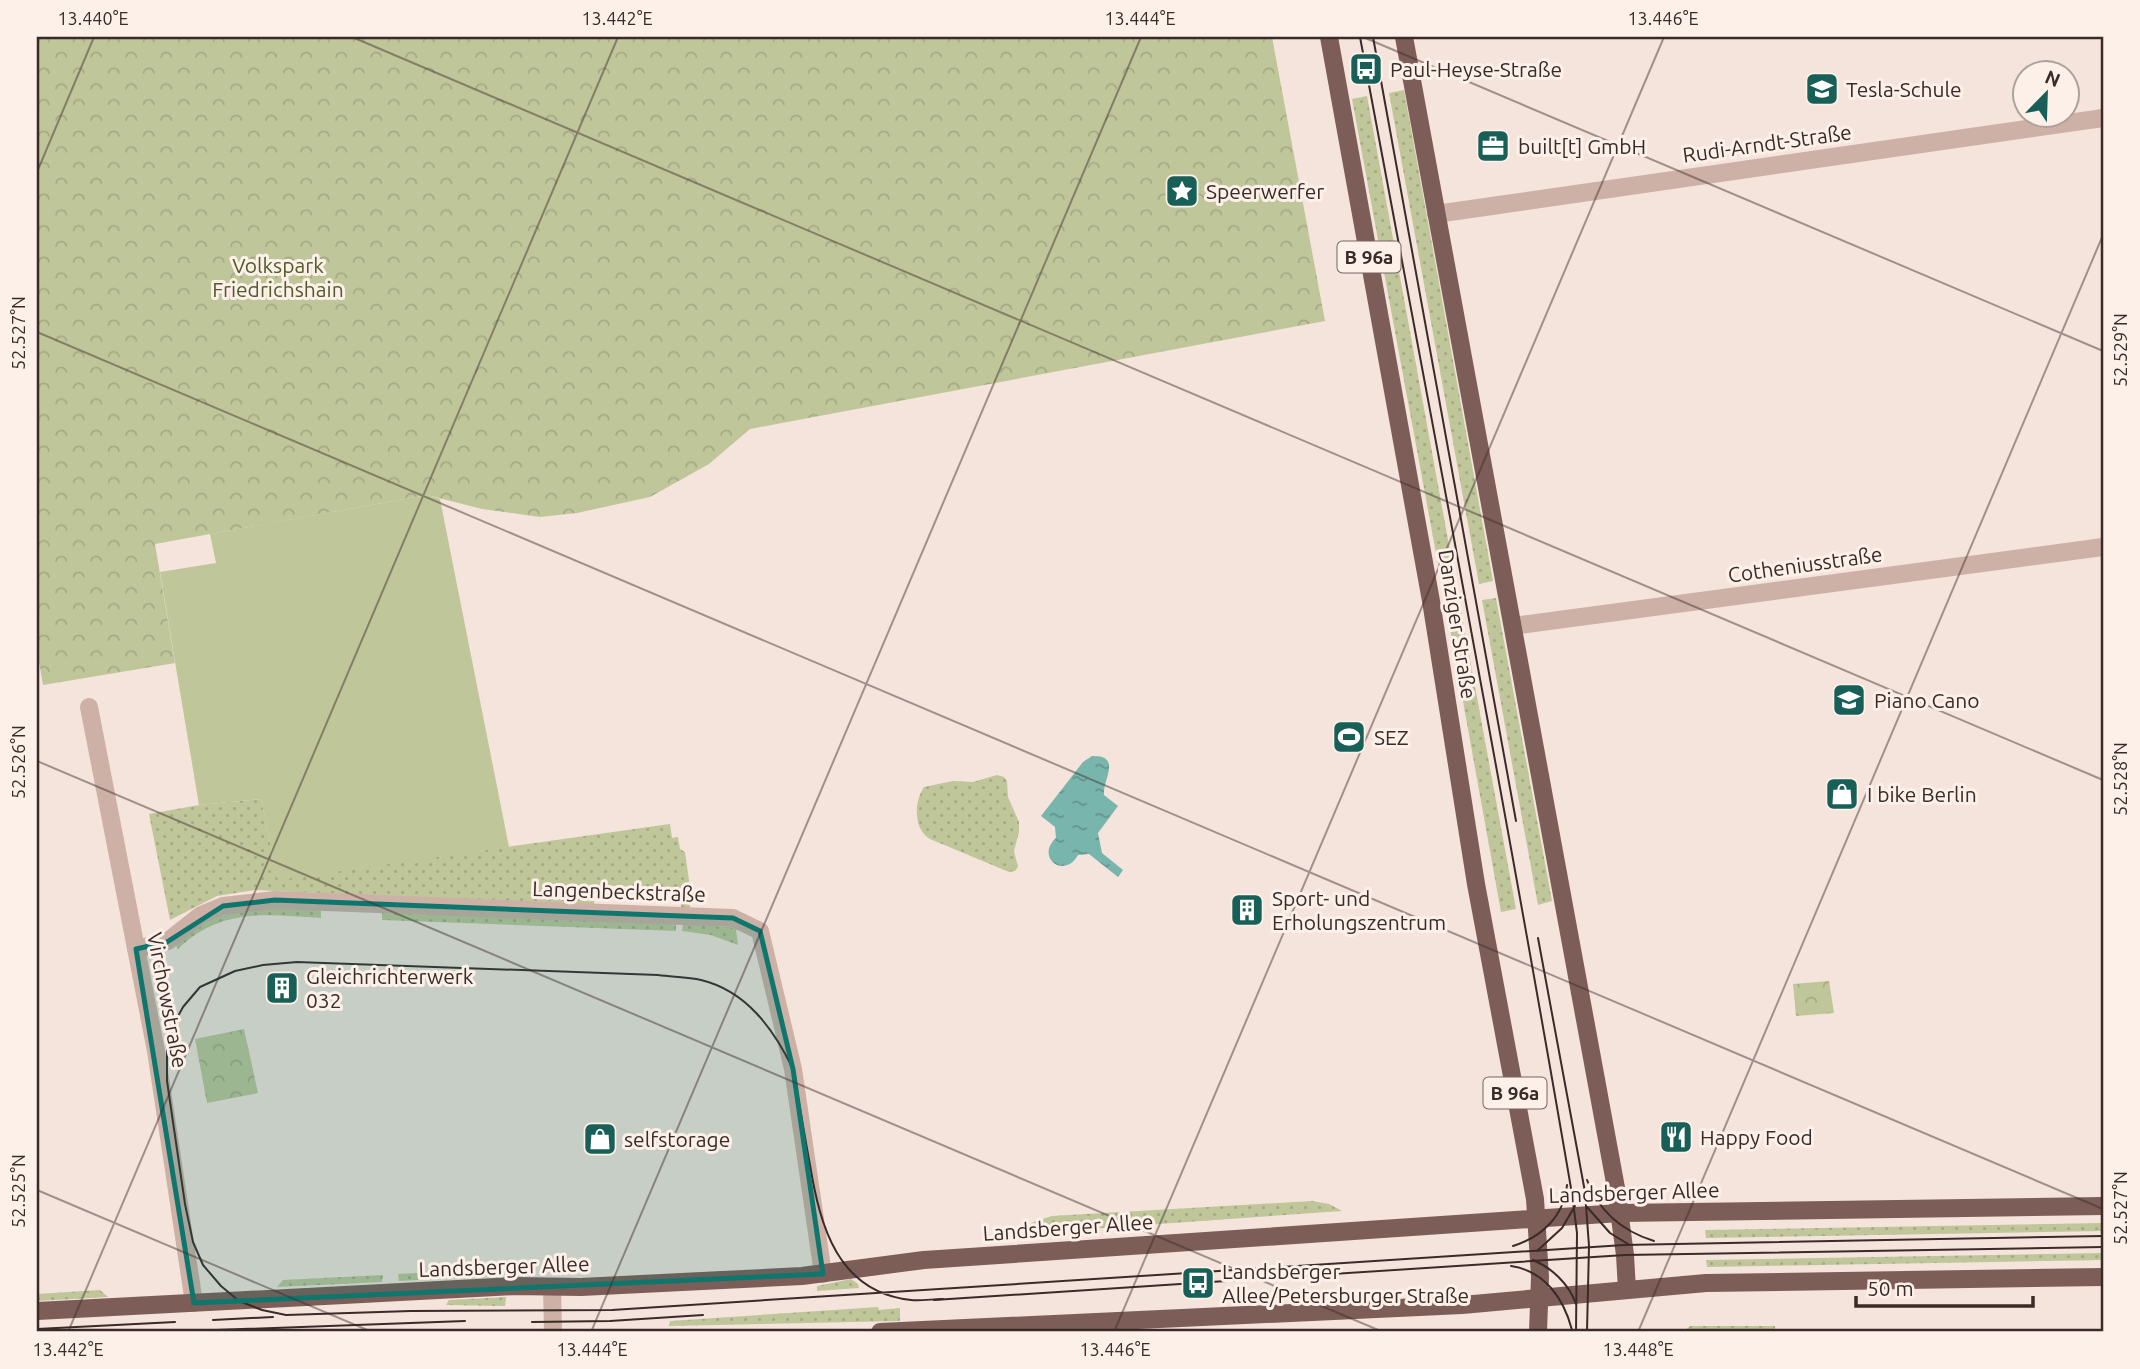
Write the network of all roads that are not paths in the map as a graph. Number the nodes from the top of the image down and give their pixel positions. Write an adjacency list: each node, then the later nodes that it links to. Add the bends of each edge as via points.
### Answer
1 (1329, 37): 11 (main road, Danziger Straße / B 96a)
2 (1404, 37): 4 (main road)
3 (2103, 118): 4 (street, Rudi-Arndt-Straße)
4 (1437, 214): 6 (main road)
5 (2103, 547): 6 (street, Cotheniusstraße)
6 (1513, 626): 10 (main road)
7 (89, 707): 8 (street, Virchowstraße)
8 (136, 949): 12 (street, Langenbeckstraße, via 168,941 201,915 223,906 275,900 733,918 760,931 793,1069); 17 (street, Virchowstraße)
9 (2103, 1206): 10 (main road, Landsberger Allee)
10 (1620, 1213): 11 (main road, Landsberger Allee); 15 (main road)
11 (1538, 1219): 12 (main road, Landsberger Allee, via 924,1260); 16 (main road, B 96a)
12 (823, 1274): 14 (main road, Landsberger Allee)
13 (2103, 1277): 15 (main road, via 1706,1283)
14 (552, 1287): 17 (main road, Landsberger Allee); 19 (street)
15 (1627, 1290): 16 (main road)
16 (1540, 1299): 20 (main road); 21 (main road, B 96a)
17 (194, 1303): 18 (main road, Landsberger Allee)
18 (37, 1311)
19 (553, 1332)
20 (880, 1332)
21 (1538, 1332)

